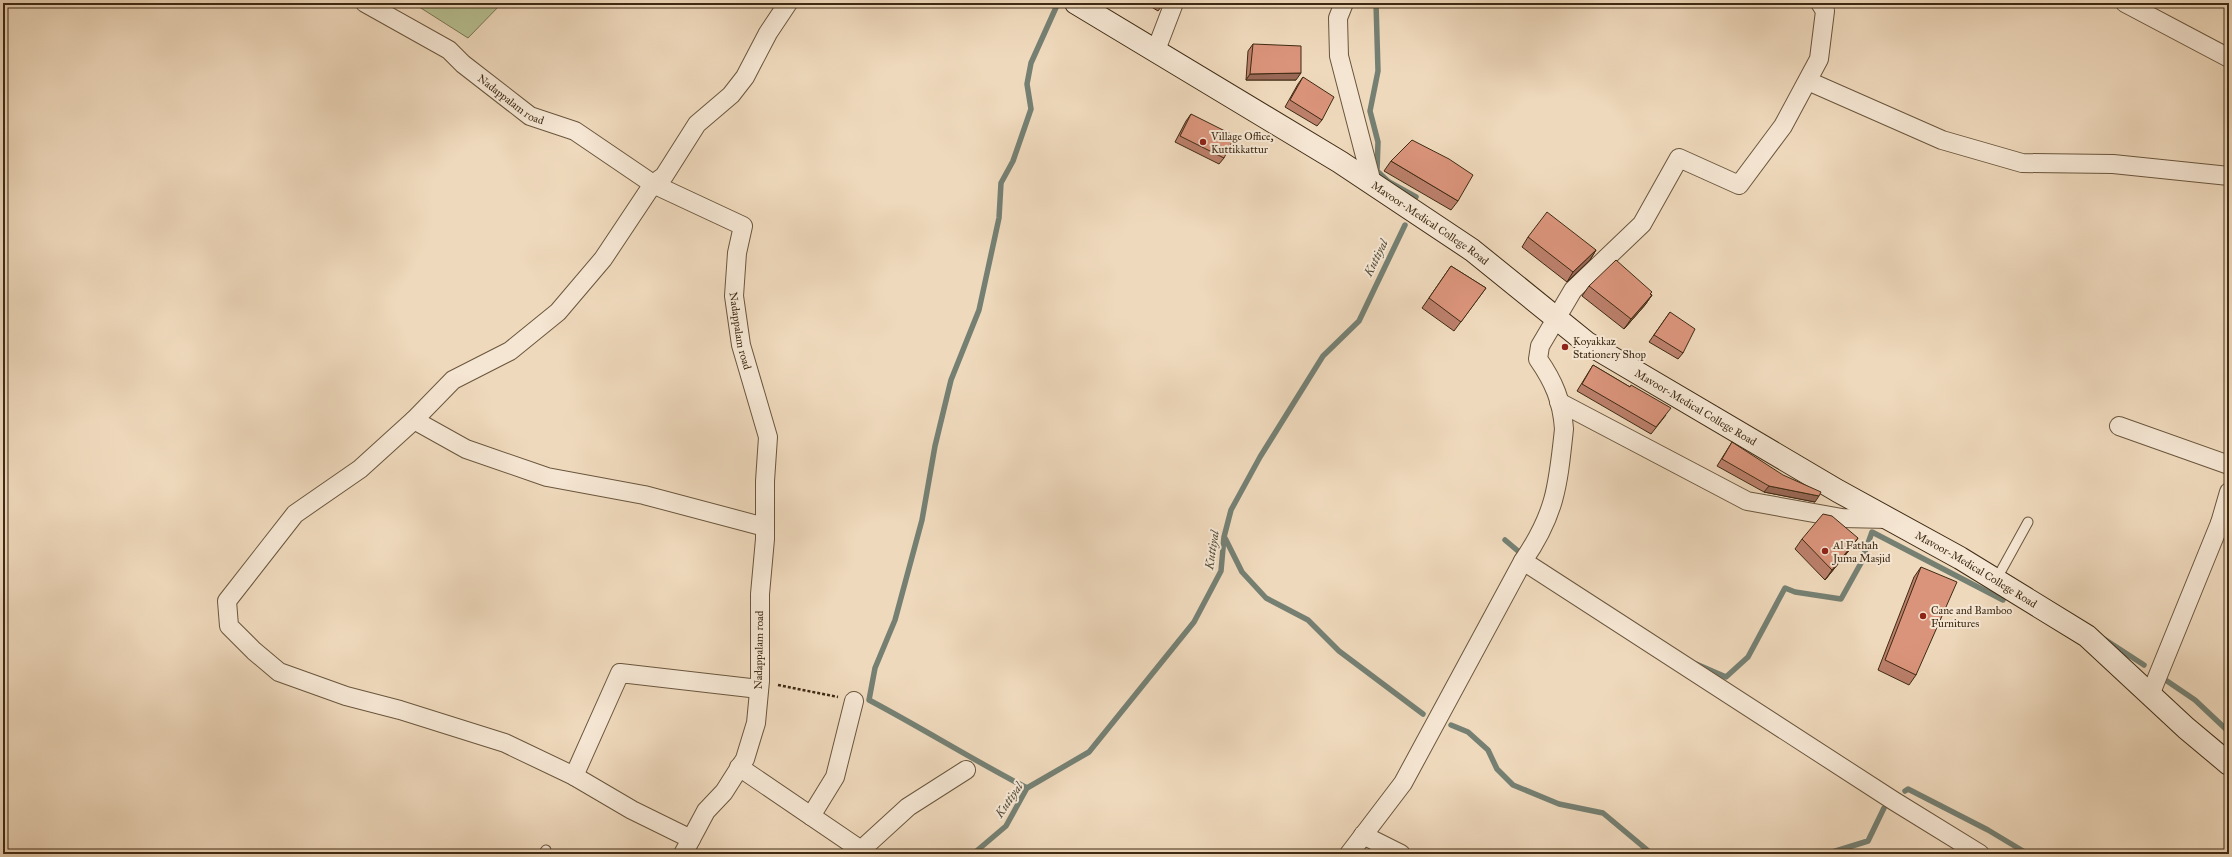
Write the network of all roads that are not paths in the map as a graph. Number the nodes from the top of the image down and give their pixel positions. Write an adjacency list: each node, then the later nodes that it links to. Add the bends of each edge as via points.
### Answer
1 (365, 3): 13 (street, Nadappalam road, via 449,50 463,64 530,116 575,131)
2 (788, 3): 13 (street, via 768,33 745,77 731,95 697,124 664,176)
3 (1076, 3): 8 (main road, Mavoor-Medical College Road)
4 (1174, 3): 8 (street)
5 (1344, 3): 12 (street, via 1338,18 1339,56)
6 (1820, 3): 10 (street, via 1825,11 1819,59)
7 (2125, 3): 9 (street)
8 (1156, 50): 12 (main road, Mavoor-Medical College Road)
9 (2229, 58)
10 (1808, 80): 11 (street, via 1942,140 2022,163 2113,164); 14 (street, via 1783,126 1739,185 1679,158 1642,224 1573,290)
11 (2229, 176)
12 (1372, 183): 14 (main road, Mavoor-Medical College Road, via 1472,250)
13 (653, 184): 16 (street, via 603,259 558,312 510,351 453,380); 23 (street, Nadappalam road, via 743,226 737,253 734,296 741,345 768,437)
14 (1556, 318): 15 (street, via 1540,346 1538,359 1553,381); 20 (main road, Mavoor-Medical College Road, via 1587,343)
15 (1559, 402): 20 (street, via 1747,501 1842,518); 24 (street, via 1564,429 1553,506 1538,540)
16 (414, 420): 23 (street, via 466,449 547,477 644,495); 32 (street, via 360,469 295,514 227,601 229,626 279,672 346,696 505,743)
17 (2119, 426): 18 (street)
18 (2229, 465)
19 (2229, 492): 22 (street)
20 (1888, 519): 25 (main road, Mavoor-Medical College Road)
21 (2028, 522): 25 (lane)
22 (2224, 525): 27 (street)
23 (764, 527): 26 (street, Nadappalam road, via 760,594)
24 (1523, 561): 34 (street, via 1403,783); 38 (street)
25 (1996, 580): 27 (main road, Mavoor-Medical College Road, via 2087,636)
26 (760, 685): 30 (street, Nadappalam road, via 756,723); 32 (street, via 620,673)
27 (2150, 695): 29 (main road, Mavoor-Medical College Road)
28 (854, 701): 33 (street, via 835,776)
29 (2229, 764)
30 (740, 767): 33 (street); 35 (street, Nadappalam road, via 724,792 706,811)
31 (966, 770): 33 (street, via 908,807 862,850)
32 (574, 776): 35 (street)
33 (811, 816)
34 (1363, 835): 36 (street); 37 (street)
35 (687, 846)
36 (1349, 854)
37 (1401, 854)
38 (1980, 854)

